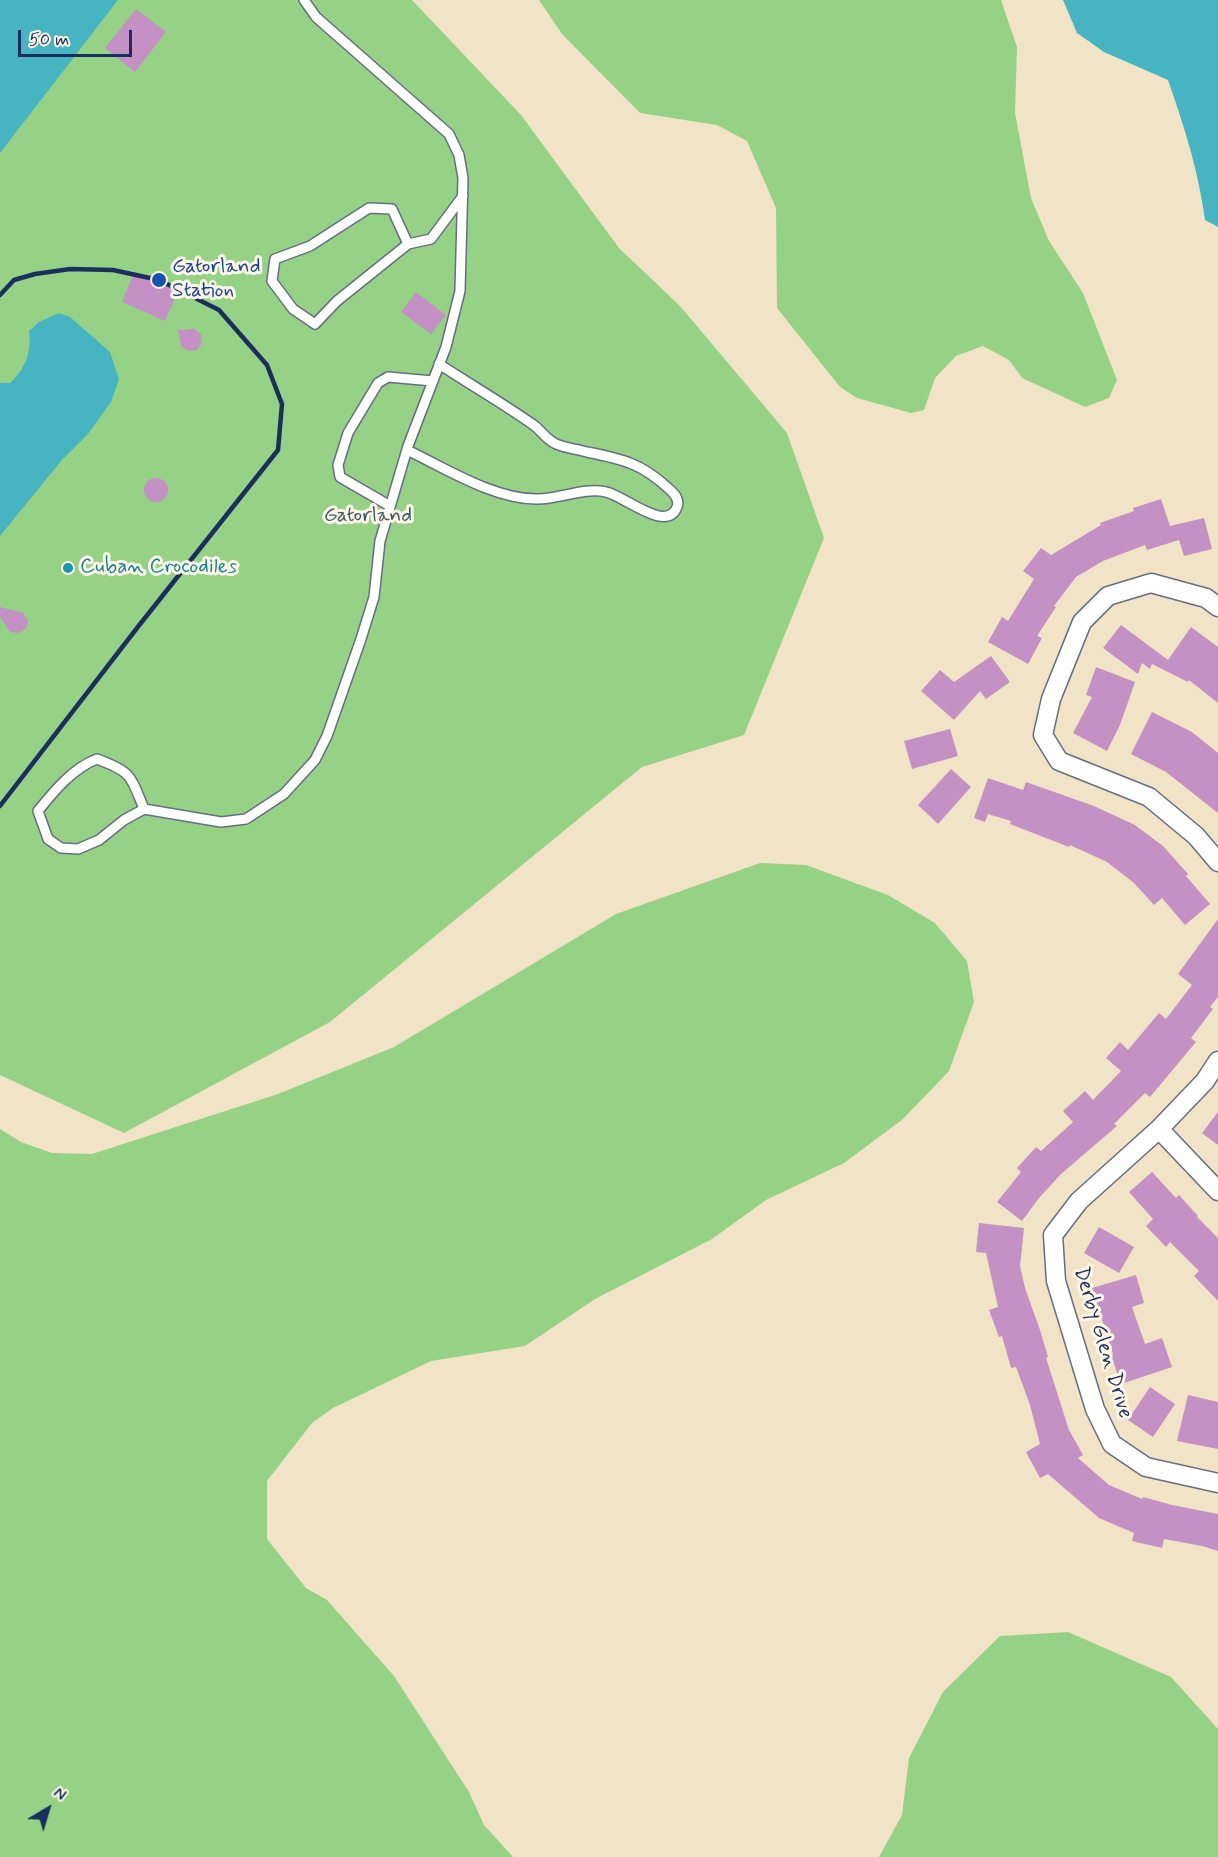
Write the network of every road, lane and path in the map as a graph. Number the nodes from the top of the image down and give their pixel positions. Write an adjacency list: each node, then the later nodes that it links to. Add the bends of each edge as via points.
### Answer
1 (304, 0): 2 (lane, via 316,17 449,134 459,155)
2 (463, 196): 3 (lane, via 431,239); 4 (lane, via 460,291)
3 (408, 244): 3 (lane, via 337,301 315,324 293,309 272,281 275,259 310,246 369,208 392,209)
4 (439, 364): 5 (lane); 6 (lane, via 556,444 625,461 645,470 671,490 679,504 672,514 662,518 603,491 537,499 515,497 466,479)
5 (433, 381): 6 (lane); 7 (lane, via 388,377 378,383 348,433 338,465 340,477)
6 (407, 450): 7 (lane)
7 (390, 506): 9 (lane, via 380,541 374,597 327,736 315,760 284,794 246,819 221,822)
8 (1218, 607): 10 (street, via 1206,598 1151,583 1107,596 1082,622 1051,699 1043,735 1059,761 1149,797 1196,836)
9 (144, 809): 9 (lane, via 99,840 78,849 62,848 48,839 38,811 82,765 97,759 120,768 132,780)
10 (1218, 862)
11 (1218, 1061): 12 (street, Derby Glen Drive, via 1205,1081)
12 (1159, 1129): 13 (street); 14 (street, Derby Glen Drive, via 1079,1201 1053,1235 1056,1281 1095,1409 1112,1444 1146,1467)
13 (1218, 1191)
14 (1218, 1483)

